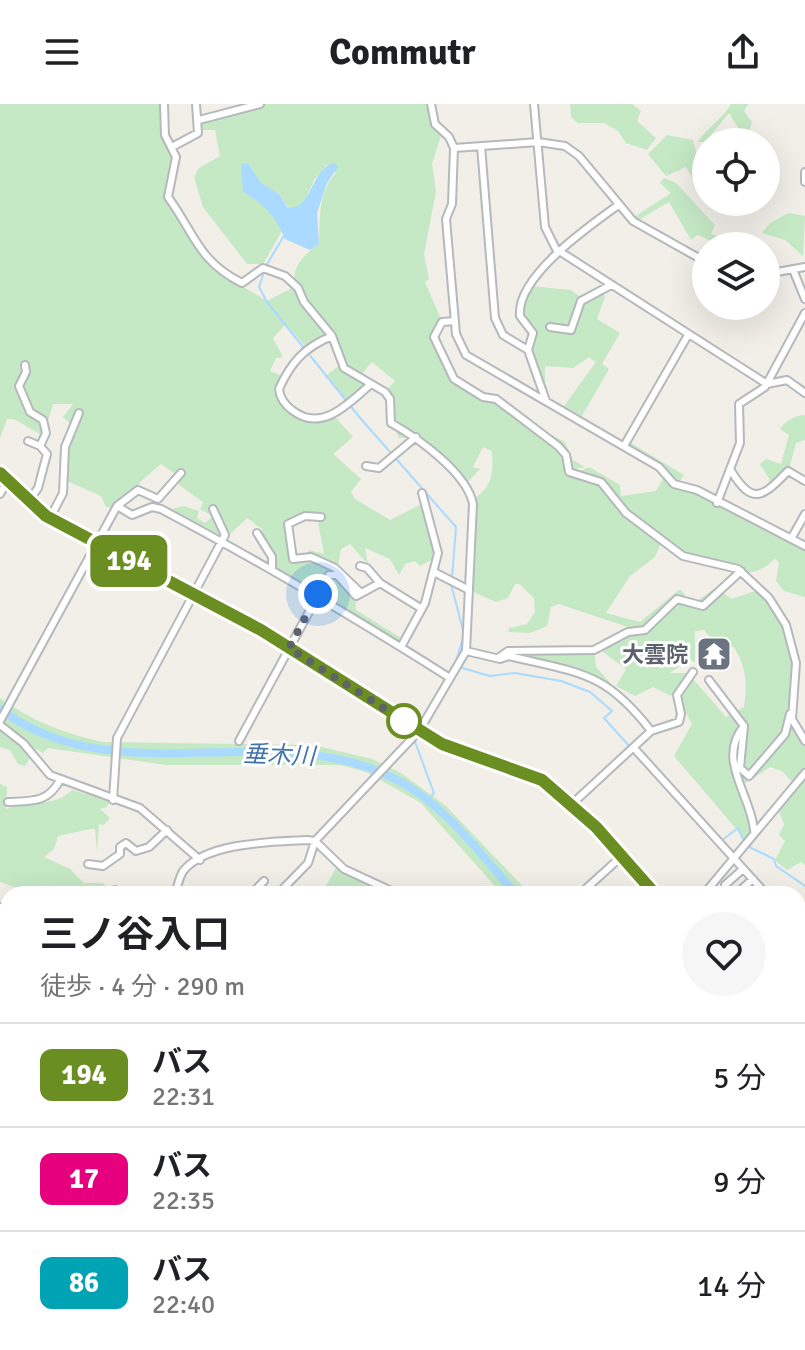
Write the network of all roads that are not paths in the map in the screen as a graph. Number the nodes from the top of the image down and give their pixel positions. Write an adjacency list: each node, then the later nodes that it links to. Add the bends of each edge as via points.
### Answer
1 (164, 104): 9 (street, via 164,128)
2 (196, 104): 6 (street)
3 (260, 104): 6 (street)
4 (431, 104): 10 (street, via 435,124)
5 (534, 104): 7 (street)
6 (199, 120): 9 (street, via 195,136)
7 (538, 142): 8 (street); 13 (street, via 571,150); 14 (street, via 545,227)
8 (481, 146): 10 (street); 26 (street, via 495,318 503,335)
9 (172, 147): 25 (street, via 175,173 168,197 217,271 242,283 266,268 293,283)
10 (454, 148): 22 (street, via 452,204 446,219)
11 (805, 172): 12 (street)
12 (805, 182)
13 (617, 206): 14 (street); 15 (street)
14 (559, 251): 19 (street); 26 (street, via 521,297 520,316 533,333)
15 (692, 254)
16 (805, 267): 17 (street)
17 (794, 272): 18 (street); 20 (street)
18 (780, 273)
19 (611, 285): 23 (street, via 581,301 571,330); 24 (street)
20 (805, 299)
21 (805, 313): 29 (street)
22 (455, 321): 31 (street, via 466,355); 63 (street, via 442,322 434,337 454,379 496,399 558,446 569,472 601,482 626,513 683,556)
23 (550, 327)
24 (688, 335): 29 (street); 36 (street)
25 (332, 336): 28 (street, via 344,368); 28 (street, via 301,353 287,372 280,394 294,412 332,416)
26 (528, 350): 31 (street)
27 (25, 365): 35 (street, via 19,386 30,412 46,427)
28 (371, 384): 33 (street, via 390,399 391,423)
29 (767, 384): 30 (street, via 787,380); 40 (street, via 739,404 740,443)
30 (805, 393)
31 (546, 401): 36 (street)
32 (79, 413): 38 (street)
33 (416, 437): 39 (street, via 379,468); 66 (street, via 471,493)
34 (28, 441): 35 (street)
35 (40, 446): 37 (street)
36 (624, 446): 50 (street, via 659,467 674,484)
37 (46, 452): 38 (street); 49 (street, via 38,488)
38 (65, 458): 48 (street)
39 (366, 466)
40 (730, 469): 44 (street, via 755,495 764,495 788,471); 50 (street)
41 (0, 473): 43 (main road)
42 (181, 473): 51 (street, via 158,499 138,490)
43 (8, 480): 47 (street); 49 (main road)
44 (805, 481)
45 (53, 492): 48 (street)
46 (422, 493): 64 (street, via 438,545)
47 (0, 494)
48 (61, 497): 55 (street)
49 (28, 502): 55 (main road)
50 (717, 503): 57 (street)
51 (117, 506): 58 (street, via 132,515 161,509); 59 (street)
52 (213, 509): 58 (street, via 225,530)
53 (805, 514): 57 (street)
54 (321, 517): 67 (street, via 305,516 288,524 293,559 324,562 344,575 356,592)
55 (50, 518): 59 (main road)
56 (257, 533): 62 (street, via 272,557)
57 (791, 539): 60 (street)
58 (222, 541): 62 (street); 69 (street)
59 (97, 543): 69 (main road); 79 (street)
60 (805, 546)
61 (360, 566): 65 (street)
62 (272, 569): 68 (street)
63 (741, 571): 74 (street, via 703,606 677,599 645,630 628,632 594,650 508,651); 78 (street, via 769,598 786,625 796,663)
64 (434, 572): 66 (street); 70 (street)
65 (380, 583): 67 (street); 70 (street)
66 (469, 590): 73 (street)
67 (365, 593): 68 (street, via 356,596 337,575 329,575)
68 (318, 594): 71 (street); 72 (street)
69 (193, 595): 72 (main road); 88 (street, via 115,744)
70 (422, 609): 71 (street)
71 (401, 647): 76 (street)
72 (289, 648): 81 (main road); 83 (street)
73 (466, 651): 74 (street); 76 (street)
74 (498, 658): 82 (street, via 509,656 595,677)
75 (693, 672): 82 (street, via 677,695 679,722)
76 (450, 678): 81 (street)
77 (709, 680): 80 (street)
78 (795, 706): 80 (street, via 785,734 749,776 740,768); 84 (street, via 792,719)
79 (0, 721): 87 (street)
80 (744, 726): 92 (street, via 736,735 734,758)
81 (419, 731): 90 (main road, via 454,749 537,777); 93 (street)
82 (651, 731): 85 (street)
83 (239, 741)
84 (805, 741)
85 (634, 748): 90 (street); 95 (street)
86 (805, 773): 92 (street)
87 (60, 780): 88 (street); 89 (street, via 44,799)
88 (113, 800): 91 (street, via 140,808)
89 (8, 802)
90 (572, 804): 94 (main road)
91 (167, 830): 96 (street); 97 (street, via 149,847 136,851 126,843 103,866)
92 (754, 830): 95 (street)
93 (315, 841): 96 (street, via 237,845); 104 (street, via 308,863); 105 (street, via 344,869)
94 (622, 856): 106 (street); 107 (main road)
95 (734, 858): 98 (street); 108 (street)
96 (200, 860): 102 (street, via 182,872)
97 (88, 864)
98 (743, 869): 99 (street); 101 (street)
99 (753, 879): 109 (street); 110 (street)
100 (264, 881): 103 (street)
101 (725, 885)
102 (178, 886)
103 (259, 886)
104 (286, 886)
105 (381, 886)
106 (589, 886)
107 (648, 886)
108 (711, 886)
109 (745, 886)
110 (759, 886)

